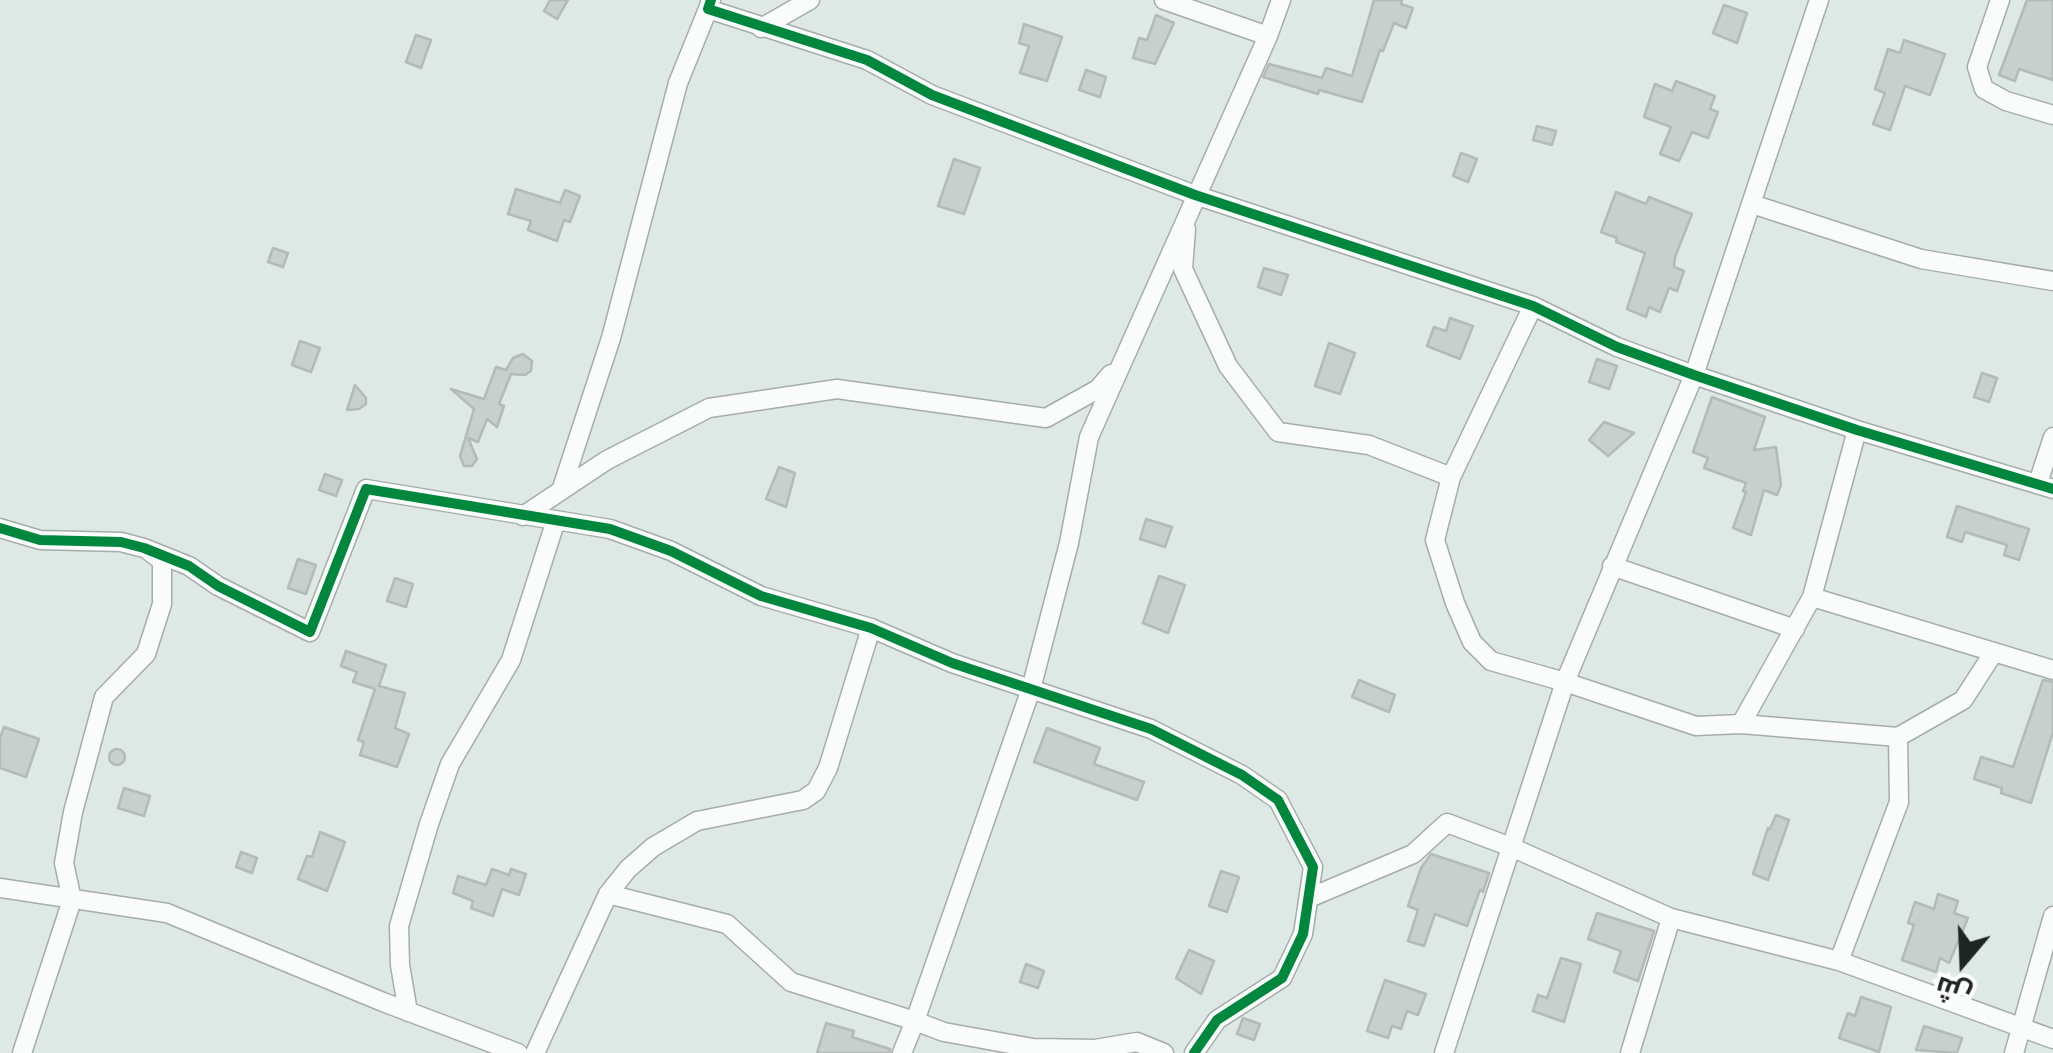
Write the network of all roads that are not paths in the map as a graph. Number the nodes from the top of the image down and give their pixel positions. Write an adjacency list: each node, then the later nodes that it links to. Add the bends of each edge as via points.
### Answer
1 (810, 0): 7 (street)
2 (1164, 0): 8 (street)
3 (1281, 0): 8 (street)
4 (1819, 0): 11 (street)
5 (2000, 0): 9 (street, via 1977,67 1984,89)
6 (710, 5): 7 (street); 21 (street, via 678,84 611,338)
7 (761, 28): 10 (street, via 866,60 932,95)
8 (1268, 36): 10 (street)
9 (2053, 115)
10 (1195, 194): 12 (street); 14 (street)
11 (1752, 204): 13 (street, via 1921,259); 16 (street)
12 (1187, 214): 15 (street); 19 (street, via 1184,269 1228,366 1278,432 1369,445)
13 (2053, 281)
14 (1532, 306): 16 (street); 19 (street)
15 (1124, 359): 21 (street, via 1098,389 1046,418 837,389 709,408); 33 (street, via 1089,437)
16 (1694, 375): 17 (street); 26 (street)
17 (1857, 430): 20 (street); 27 (street)
18 (2053, 437): 20 (street)
19 (1451, 477): 32 (street, via 1435,540 1472,642 1491,661)
20 (2046, 486)
21 (561, 490): 22 (street)
22 (523, 516): 23 (street); 25 (street, via 366,489 310,632)
23 (556, 520): 28 (street, via 610,528 761,596); 44 (street, via 511,660 450,764 429,824 400,926)
24 (0, 528): 25 (street, via 40,540)
25 (144, 548): 40 (street, via 162,561 162,604 146,654 104,697 64,863)
26 (1612, 566): 29 (street); 32 (street)
27 (1812, 597): 29 (street); 30 (street)
28 (871, 628): 33 (street); 38 (street, via 816,792 697,822 653,847)
29 (1795, 629): 34 (street)
30 (1994, 652): 31 (street); 35 (street, via 1963,700)
31 (2053, 670)
32 (1565, 682): 34 (street, via 1696,726); 36 (street)
33 (1031, 690): 39 (street, via 1151,728 1278,800 1313,866); 45 (street)
34 (1741, 724): 35 (street)
35 (1898, 737): 43 (street, via 1899,802)
36 (1512, 847): 39 (street, via 1447,822 1413,854); 42 (street); 55 (street)
37 (0, 888): 40 (street)
38 (608, 894): 45 (street, via 727,924 791,982); 51 (street)
39 (1308, 898): 54 (street, via 1303,934 1282,978 1217,1020)
40 (72, 900): 44 (street, via 167,912); 49 (street)
41 (2053, 916): 46 (street)
42 (1671, 918): 43 (street); 56 (street)
43 (1839, 960): 46 (street)
44 (408, 1012): 50 (street)
45 (915, 1021): 48 (street, via 1033,1048); 52 (street)
46 (2022, 1028): 47 (street); 57 (street)
47 (2053, 1038)
48 (1094, 1051): 53 (street, via 1137,1042)
49 (22, 1053)
50 (518, 1053)
51 (535, 1053)
52 (902, 1053)
53 (1164, 1053)
54 (1194, 1053)
55 (1444, 1053)
56 (1630, 1053)
57 (2014, 1053)

